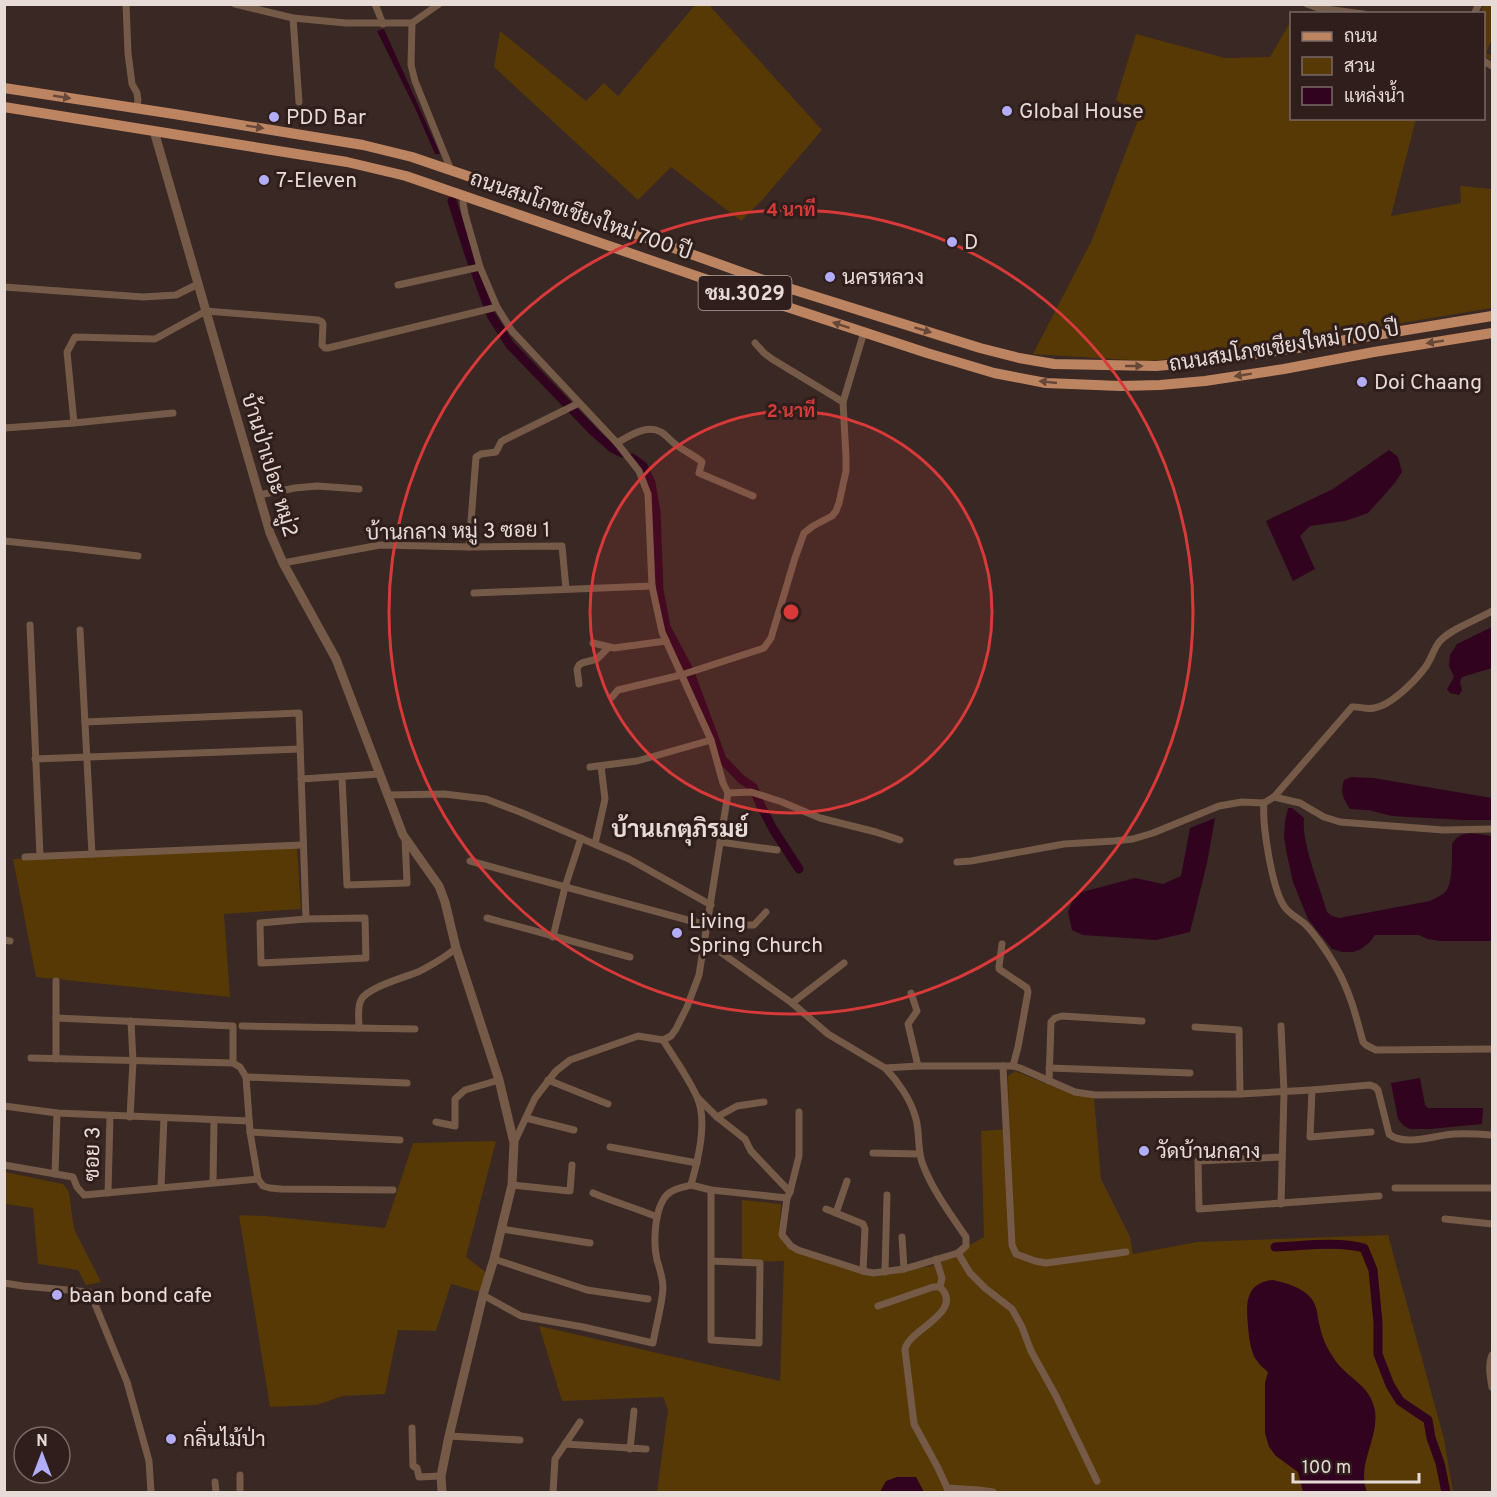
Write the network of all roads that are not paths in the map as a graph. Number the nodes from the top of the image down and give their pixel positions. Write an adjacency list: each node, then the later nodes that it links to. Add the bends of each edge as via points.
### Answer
1 (126, 4): 13 (street)
2 (235, 4): 7 (street)
3 (375, 4): 9 (street)
4 (439, 4): 8 (street)
5 (1307, 4): 6 (street)
6 (1348, 12)
7 (292, 18): 9 (street); 11 (street)
8 (412, 23): 9 (street); 15 (street, via 411,65 415,81)
9 (383, 24)
10 (4, 88): 13 (main road, ถนนสมโภชเชียงใหม่ 700 ปี / ชม.3029, one-way to 13)
11 (298, 102)
12 (4, 107): 14 (main road, ถนนสมโภชเชียงใหม่ 700 ปี / ชม.3029)
13 (136, 108): 15 (main road, ถนนสมโภชเชียงใหม่ 700 ปี / ชม.3029, one-way to 15, via 363,145)
14 (154, 131): 16 (main road, ถนนสมโภชเชียงใหม่ 700 ปี / ชม.3029, via 347,162); 18 (street, บ้านป่าเปอะ หมู่2)
15 (451, 170): 23 (main road, ถนนสมโภชเชียงใหม่ 700 ปี / ชม.3029, one-way to 23, via 769,282 980,348 1054,364 1156,366 1201,362)
16 (464, 195): 17 (street, via 465,214); 24 (main road, ถนนสมโภชเชียงใหม่ 700 ปี / ชม.3029, one-way to 16)
17 (480, 267): 19 (street); 21 (street)
18 (198, 284): 20 (street, via 176,295 143,297); 22 (street, บ้านป่าเปอะ หมู่2)
19 (398, 285)
20 (4, 287)
21 (497, 308): 22 (street, via 328,348 322,345 323,324 318,320); 28 (street)
22 (206, 311): 30 (street, via 155,339 75,337 67,352); 34 (street, บ้านป่าเปอะ หมู่2)
23 (1492, 316)
24 (864, 332): 25 (main road, ถนนสมโภชเชียงใหม่ 700 ปี / ชม.3029, one-way to 24, via 1205,381 1120,386 1046,383 994,373); 27 (street)
25 (1492, 333)
26 (755, 343): 27 (street, via 772,359)
27 (843, 402): 49 (street, via 846,471 839,503 832,516 804,533 771,638 764,648)
28 (579, 404): 32 (street); 37 (street, via 504,440 496,452 477,457)
29 (173, 413): 30 (street)
30 (74, 423): 31 (street)
31 (4, 428)
32 (617, 443): 35 (street, via 642,430 661,432 702,462 699,473); 40 (street, via 639,471 648,494)
33 (359, 489): 34 (street, via 317,486)
34 (259, 495): 39 (street, บ้านป่าเปอะ หมู่2)
35 (753, 496)
36 (4, 541): 38 (street)
37 (469, 547): 39 (street, บ้านกลาง หมู่ 3 ซอย 1, via 380,545); 41 (street, บ้านกลาง หมู่ 3 ซอย 1, via 562,546)
38 (138, 556)
39 (283, 563): 59 (street, บ้านป่าเปอะ หมู่2, via 336,659)
40 (652, 586): 41 (street); 46 (street)
41 (566, 590): 42 (street)
42 (474, 593)
43 (1492, 611): 64 (street, via 1440,641 1425,668 1396,697 1376,708 1352,707)
44 (30, 625): 56 (street)
45 (80, 630): 52 (street)
46 (666, 641): 48 (street); 49 (street)
47 (593, 643): 48 (street)
48 (609, 648): 50 (street, via 597,660 579,665)
49 (681, 675): 51 (street, via 618,690); 53 (street)
50 (579, 684)
51 (612, 697)
52 (85, 722): 54 (street, via 299,713); 55 (street)
53 (711, 740): 57 (street, via 637,761); 62 (street)
54 (300, 749): 55 (street); 61 (street)
55 (87, 757): 56 (street); 74 (street)
56 (35, 759): 75 (street)
57 (601, 766): 58 (street); 71 (street, via 605,800)
58 (590, 767)
59 (379, 774): 60 (street); 63 (street, บ้านป่าเปอะ หมู่2)
60 (342, 777): 61 (street); 67 (street, via 347,885 407,883)
61 (301, 779): 72 (street)
62 (728, 793): 69 (street, via 751,792 820,818); 70 (street)
63 (389, 795): 67 (street, บ้านป่าเปอะ หมู่2); 68 (street, via 444,794 486,799)
64 (1274, 797): 65 (street); 66 (street, via 1300,803 1340,822 1443,830)
65 (1264, 803): 78 (street, via 1219,806 1133,839 1064,844); 103 (street, via 1266,838 1280,898 1336,967 1348,989 1363,1042 1376,1050)
66 (1492, 829)
67 (405, 838): 88 (street, บ้านป่าเปอะ หมู่2, via 439,886)
68 (580, 838): 71 (street); 79 (street)
69 (900, 840)
70 (720, 842): 73 (street); 80 (street)
71 (595, 844): 80 (street)
72 (303, 845): 74 (street); 83 (street)
73 (777, 850)
74 (92, 854): 75 (street)
75 (40, 856): 76 (street)
76 (25, 857)
77 (470, 861): 79 (street)
78 (957, 862)
79 (565, 887): 84 (street); 85 (street)
80 (711, 904): 84 (street)
81 (766, 912): 84 (street, via 754,925)
82 (487, 918): 85 (street)
83 (306, 919): 83 (street, via 260,923 261,963 366,958 365,918)
84 (707, 925): 87 (street)
85 (553, 937): 89 (street)
86 (1002, 944): 110 (street, via 999,969 1029,992)
87 (705, 945): 93 (street); 102 (street, via 687,1006 676,1029)
88 (456, 948): 100 (street, via 445,958 363,997); 115 (street, บ้านป่าเปอะ หมู่2)
89 (630, 957)
90 (844, 963): 93 (street)
91 (56, 981): 94 (street)
92 (911, 993): 108 (street, via 917,1011 908,1024)
93 (792, 1003): 111 (street, via 828,1034)
94 (56, 1018): 95 (street); 105 (street)
95 (131, 1021): 106 (street); 107 (street, via 233,1026)
96 (1142, 1021): 112 (street, via 1055,1018 1051,1022)
97 (242, 1026): 100 (street)
98 (1281, 1026): 120 (street)
99 (1195, 1027): 121 (street, via 1239,1030)
100 (359, 1028): 101 (street)
101 (416, 1029)
102 (663, 1040): 116 (street, via 638,1036 570,1060); 122 (street)
103 (1492, 1048)
104 (31, 1058): 105 (street)
105 (56, 1059): 106 (street)
106 (133, 1061): 107 (street); 129 (street)
107 (233, 1063): 114 (street)
108 (918, 1066): 109 (street); 111 (street)
109 (1003, 1066): 110 (street); 174 (street, via 1012,1245 1016,1254 1046,1263)
110 (1013, 1066): 117 (street)
111 (885, 1068): 144 (street, via 916,1119)
112 (1049, 1068): 113 (street); 117 (street)
113 (1190, 1073)
114 (246, 1077): 118 (street); 134 (street)
115 (499, 1080): 135 (street, via 465,1090 455,1099 455,1126); 141 (street, บ้านป่าเปอะ หมู่2)
116 (548, 1080): 124 (street); 132 (street)
117 (1049, 1081): 121 (street, via 1095,1095)
118 (408, 1083)
119 (1312, 1090): 120 (street); 138 (street, via 1310,1137); 139 (street, via 1375,1087 1389,1134 1394,1138)
120 (1284, 1092): 121 (street); 145 (street)
121 (1240, 1094)
122 (698, 1098): 130 (street); 146 (street, via 702,1117)
123 (764, 1102): 130 (street, via 737,1106)
124 (609, 1104)
125 (4, 1106): 127 (street)
126 (799, 1112): 162 (street, via 799,1155)
127 (57, 1113): 128 (street); 149 (street)
128 (110, 1116): 129 (street); 160 (street, ซอย 3)
129 (130, 1117): 131 (street)
130 (717, 1117): 162 (street, via 745,1139)
131 (164, 1118): 133 (street); 155 (street)
132 (526, 1118): 136 (street); 141 (street)
133 (214, 1120): 134 (street); 152 (street)
134 (249, 1121): 137 (street)
135 (436, 1122)
136 (574, 1130)
137 (250, 1132): 140 (street); 150 (street)
138 (1371, 1132)
139 (1492, 1135)
140 (400, 1140)
141 (514, 1143): 153 (street, บ้านป่าเปอะ หมู่2)
142 (610, 1147): 146 (street)
143 (873, 1153): 144 (street)
144 (920, 1154): 175 (street, via 922,1165 966,1237 966,1246)
145 (1282, 1157): 165 (street); 165 (street, via 1198,1161 1199,1209)
146 (697, 1163): 154 (street)
147 (4, 1165): 149 (street)
148 (572, 1165): 153 (street, via 570,1191)
149 (55, 1174): 160 (street, via 73,1177 84,1195)
150 (258, 1179): 152 (street); 158 (street, via 270,1188)
151 (847, 1180): 167 (street)
152 (213, 1182): 155 (street)
153 (512, 1185): 171 (street, บ้านป่าเปอะ หมู่2)
154 (691, 1185): 159 (street); 168 (street, via 669,1192)
155 (161, 1187): 160 (street)
156 (1395, 1188): 157 (street)
157 (1492, 1188)
158 (393, 1190)
159 (711, 1190): 162 (street); 178 (street)
160 (108, 1193)
161 (593, 1193): 168 (street)
162 (788, 1195): 180 (street, via 782,1235 791,1246)
163 (887, 1195): 181 (street)
164 (1379, 1196): 165 (street)
165 (1281, 1204)
166 (825, 1209): 167 (street)
167 (836, 1213): 180 (street, via 863,1224)
168 (657, 1217): 184 (street, via 655,1244 663,1289 653,1343 521,1316)
169 (1445, 1219): 170 (street)
170 (1492, 1224)
171 (502, 1229): 173 (street); 176 (street, บ้านป่าเปอะ หมู่2)
172 (902, 1237): 179 (street)
173 (590, 1243)
174 (1126, 1252)
175 (958, 1253): 177 (street); 199 (street, via 970,1273 1012,1309)
176 (494, 1259): 184 (street, บ้านป่าเปอะ หมู่2); 185 (street, via 587,1290)
177 (936, 1259): 179 (street); 183 (street, via 942,1278)
178 (711, 1261): 178 (street, via 760,1263 759,1343 711,1340)
179 (904, 1269): 181 (street)
180 (863, 1271): 181 (street)
181 (885, 1272)
182 (4, 1283): 202 (street, via 90,1292 127,1382 149,1461)
183 (940, 1287): 186 (street); 201 (street, via 946,1297 944,1309 906,1343 904,1350 915,1424)
184 (483, 1295): 192 (street, บ้านป่าเปอะ หมู่2)
185 (648, 1299)
186 (878, 1306)
187 (1492, 1355): 188 (street)
188 (1492, 1387)
189 (634, 1411): 195 (street)
190 (580, 1422): 194 (street)
191 (412, 1428): 198 (street, via 413,1466 419,1477)
192 (449, 1436): 193 (street); 198 (street, บ้านป่าเปอะ หมู่2)
193 (520, 1440)
194 (565, 1444): 195 (street); 206 (street, via 555,1459)
195 (630, 1449): 196 (street)
196 (646, 1449)
197 (240, 1475): 204 (street)
198 (441, 1476): 205 (street, บ้านป่าเปอะ หมู่2)
199 (1097, 1481)
200 (216, 1482): 203 (street)
201 (948, 1490): 208 (street)
202 (151, 1492)
203 (216, 1492)
204 (240, 1492)
205 (442, 1492)
206 (553, 1492): 207 (street)
207 (564, 1492)
208 (993, 1492)

